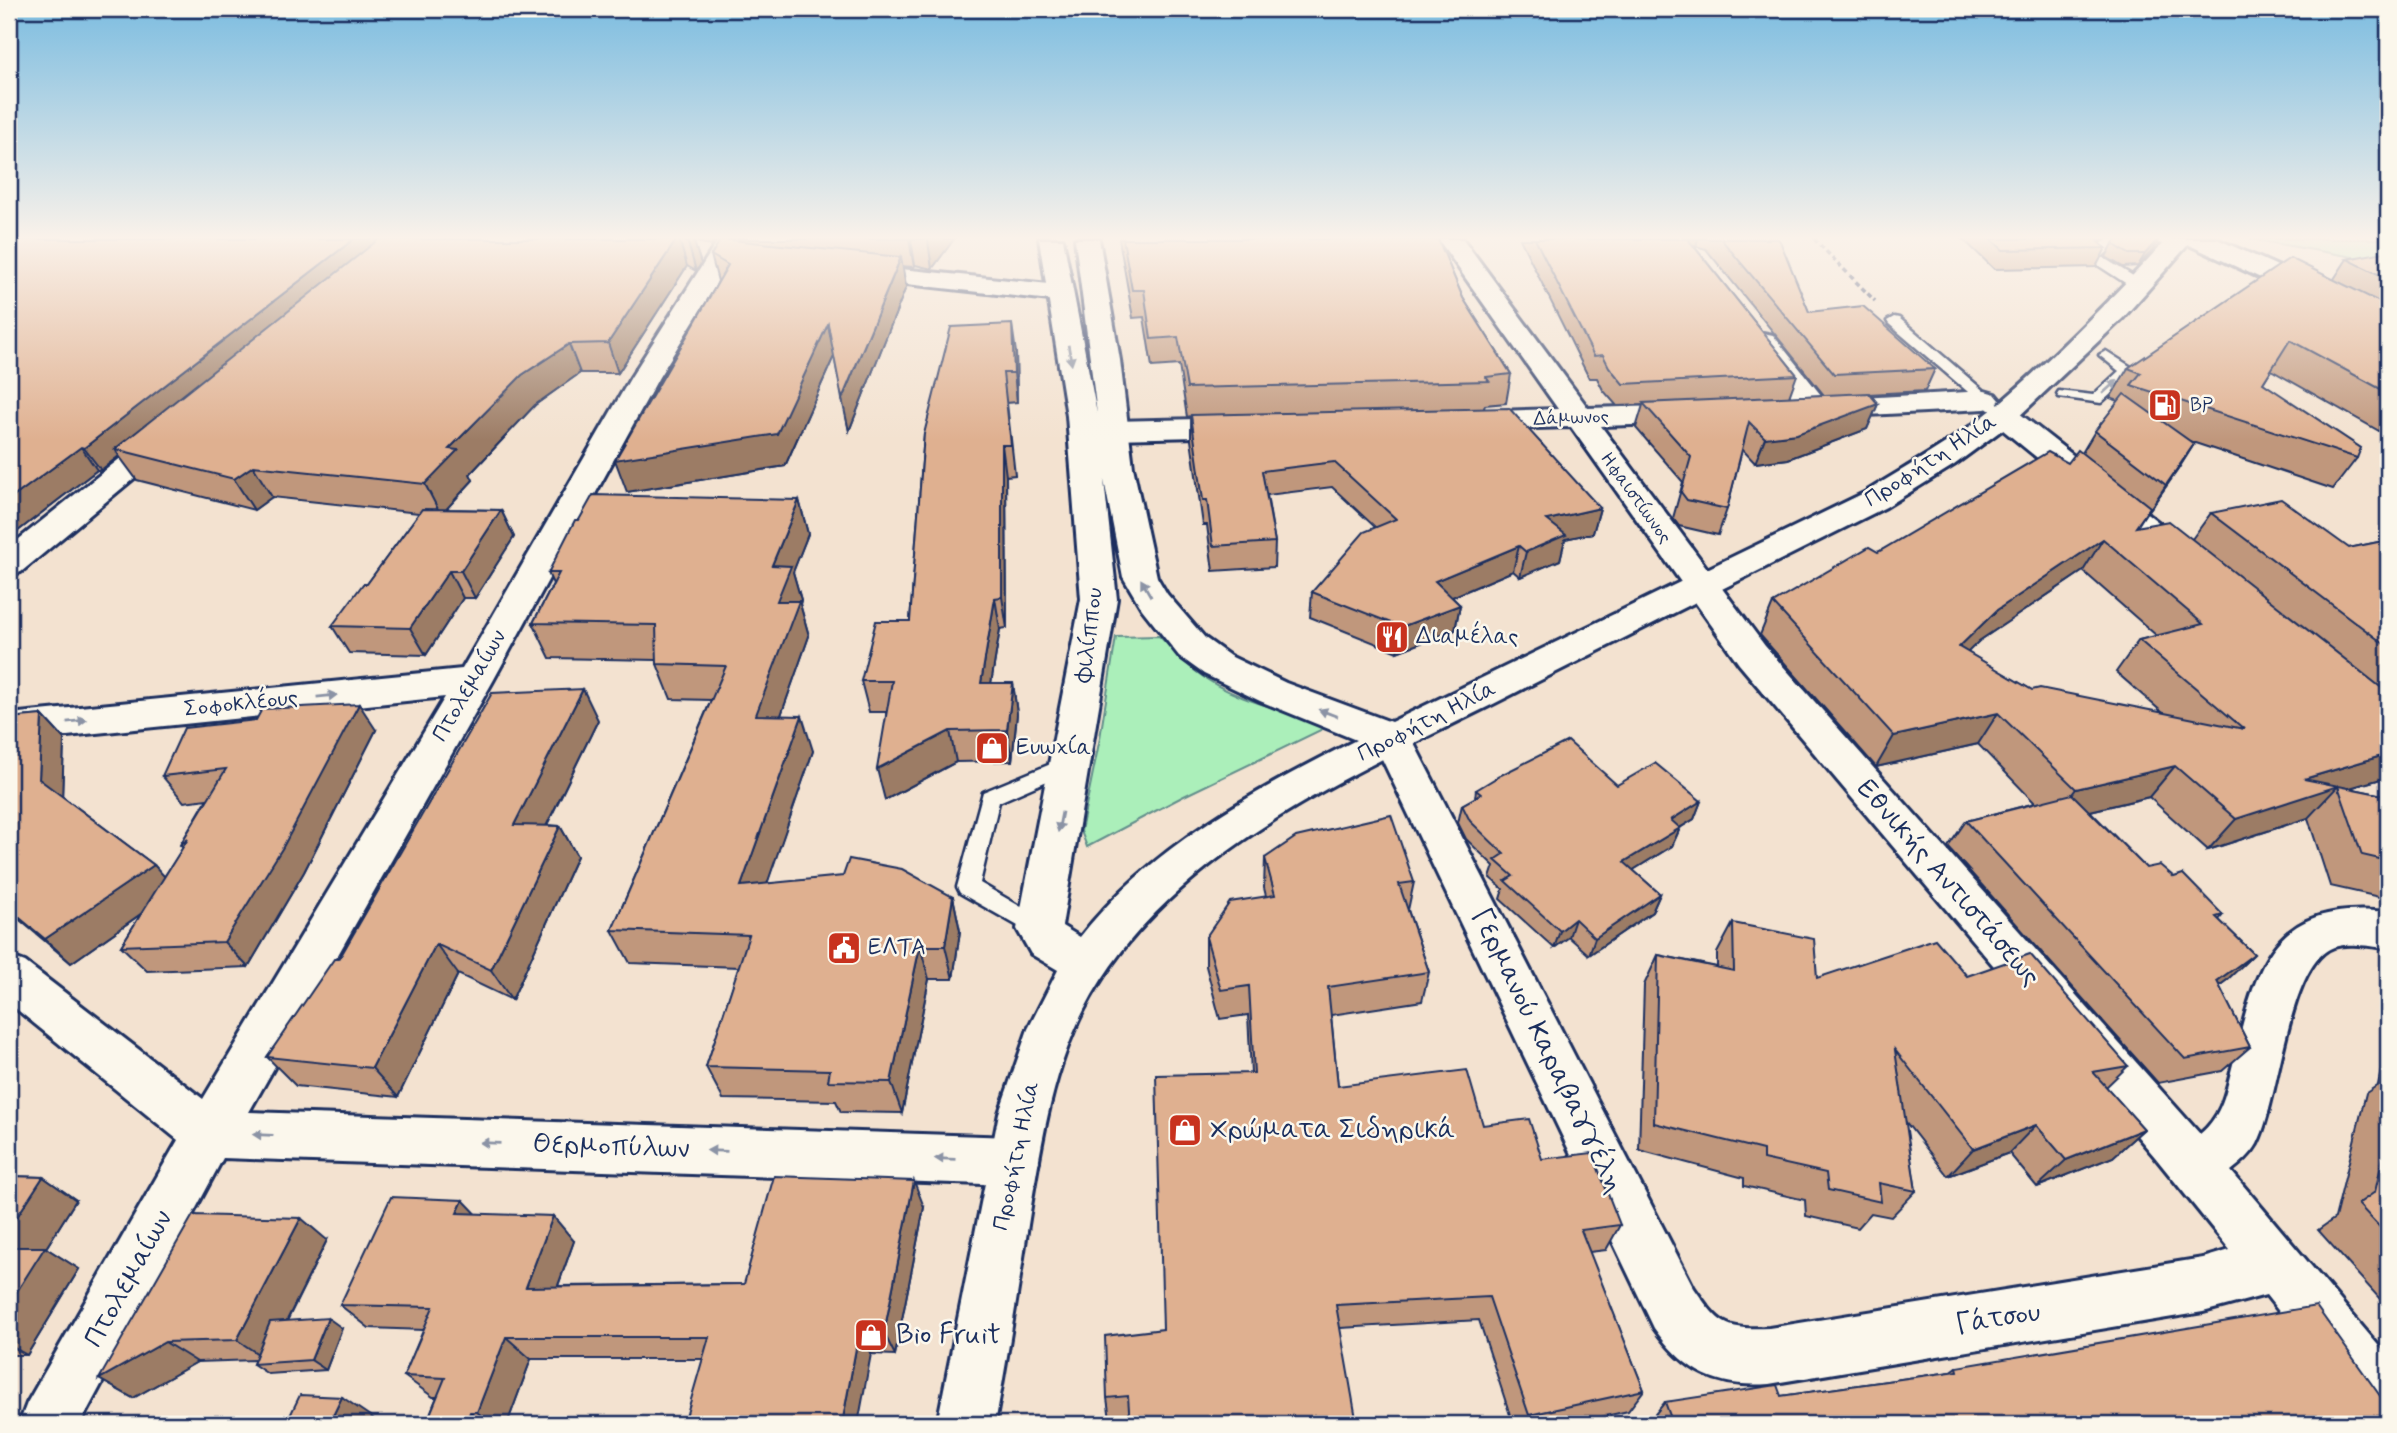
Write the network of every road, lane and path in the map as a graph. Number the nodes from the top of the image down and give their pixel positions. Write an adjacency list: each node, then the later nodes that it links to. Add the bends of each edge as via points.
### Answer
1 (689, 306): 23 (street, Πτολεμαίων)
2 (1061, 306): 26 (street, Φιλίππου, one-way to 26, via 1082,416 1099,599)
3 (1098, 306): 19 (street, Φιλίππου)
4 (1498, 306): 16 (street, Ηφαιστίωνος)
5 (1879, 306): 9 (path)
6 (2119, 306): 13 (street, Προφήτη Ηλία)
7 (2338, 306): 10 (street)
8 (1747, 321): 13 (street, via 1802,409)
9 (1894, 321): 13 (lane)
10 (2388, 332)
11 (2106, 355): 12 (lane, one-way to 11, via 2096,400 2128,371)
12 (2064, 394)
13 (1994, 408): 21 (street); 22 (street, Προφήτη Ηλία, via 1943,458 1875,500)
14 (1718, 413): 16 (street, Δάμωνος)
15 (188, 419): 20 (street)
16 (1579, 419): 17 (street, Δάμωνος); 22 (street, Ηφαιστίωνος)
17 (1442, 422)
18 (1264, 426): 19 (street)
19 (1113, 430): 25 (street, Φιλίππου, one-way to 19, via 1242,679 1192,647 1174,628 1140,577)
20 (9, 564)
21 (2205, 577)
22 (1700, 586): 25 (street, Προφήτη Ηλία); 33 (street, Εθνικής Αντιστάσεως, via 1814,729)
23 (474, 681): 24 (street, Σοφοκλέους, one-way to 23); 31 (street, Πτολεμαίων)
24 (9, 728)
25 (1392, 738): 29 (street, Προφήτη Ηλία, via 1243,820 1180,862 1134,902); 35 (street, Γερμανού Καραβαγγέλη, via 1674,1308 1691,1334)
26 (1071, 762): 27 (street, Φιλίππου, one-way to 27); 27 (lane, via 990,797 968,887)
27 (1039, 929): 29 (street, via 1047,941)
28 (2388, 930): 33 (street, via 2343,928 2322,932 2302,946 2270,1010 2244,1116 2235,1133)
29 (1087, 963): 32 (street, Προφήτη Ηλία, via 1038,1061)
30 (9, 976): 31 (street)
31 (209, 1133): 32 (street, Θερμοπύλων, one-way to 31); 37 (street, Πτολεμαίων)
32 (1013, 1161): 38 (street, Προφήτη Ηλία)
33 (2195, 1166): 34 (street, Εθνικής Αντιστάσεως)
34 (2277, 1265): 35 (street, Γάτσου, via 2203,1285 1836,1345 1742,1358); 36 (street, Εθνικής Αντιστάσεως)
35 (1717, 1352)
36 (2388, 1402)
37 (48, 1424)
38 (966, 1424)

